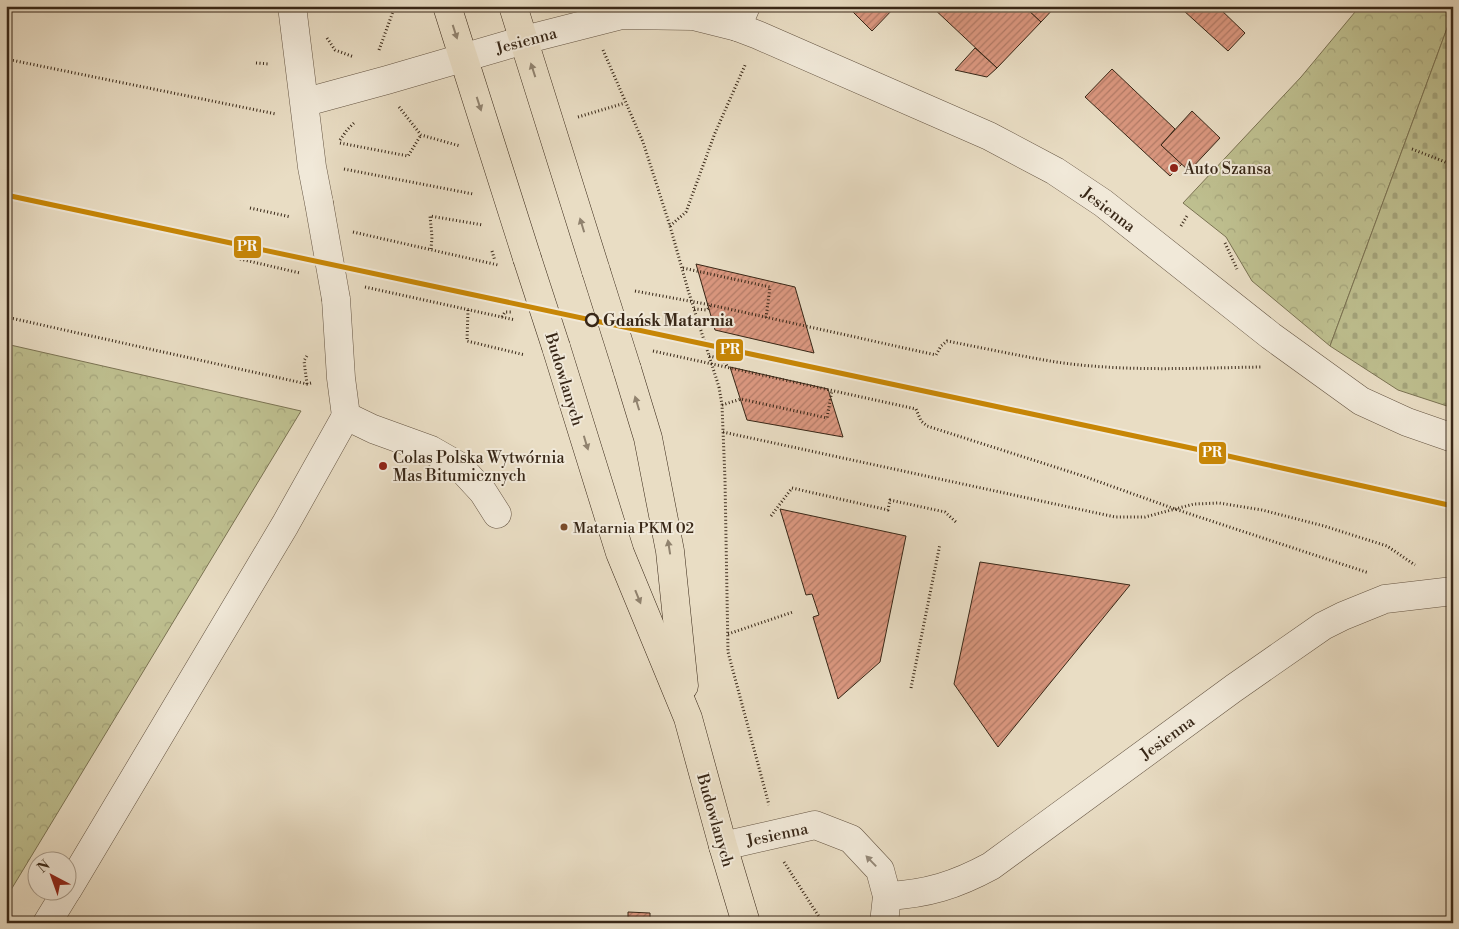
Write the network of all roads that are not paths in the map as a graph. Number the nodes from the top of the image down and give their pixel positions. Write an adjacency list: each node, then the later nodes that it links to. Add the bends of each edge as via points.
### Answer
1 (292, 6): 7 (street)
2 (447, 6): 6 (main road, Budowlanych, one-way to 6)
3 (513, 6): 5 (main road, Budowlanych)
4 (747, 23): 5 (street, Jesienna, via 693,16 622,15); 9 (street, Jesienna, via 989,136 1055,171 1103,203 1271,336 1361,401)
5 (524, 40): 6 (street, Jesienna); 12 (main road, Budowlanych, one-way to 5, bridge, via 670,550 648,438)
6 (464, 58): 7 (street, Jesienna); 12 (main road, Budowlanych, one-way to 12, bridge, via 620,553)
7 (306, 102): 8 (street, bridge, via 312,167 336,299)
8 (346, 416): 10 (street, via 430,450 459,466 483,492); 14 (street, via 286,525)
9 (1453, 438)
10 (497, 514)
11 (1441, 592): 15 (street, Jesienna, via 1385,599 1323,626 991,866 944,888)
12 (688, 718): 13 (main road, Budowlanych)
13 (723, 846): 15 (street, Jesienna, one-way to 13, via 880,870 851,839 815,825); 18 (main road, Budowlanych)
14 (78, 872)
15 (887, 896): 19 (street, Jesienna)
16 (60, 902): 17 (street)
17 (47, 923)
18 (746, 923)
19 (884, 923)

